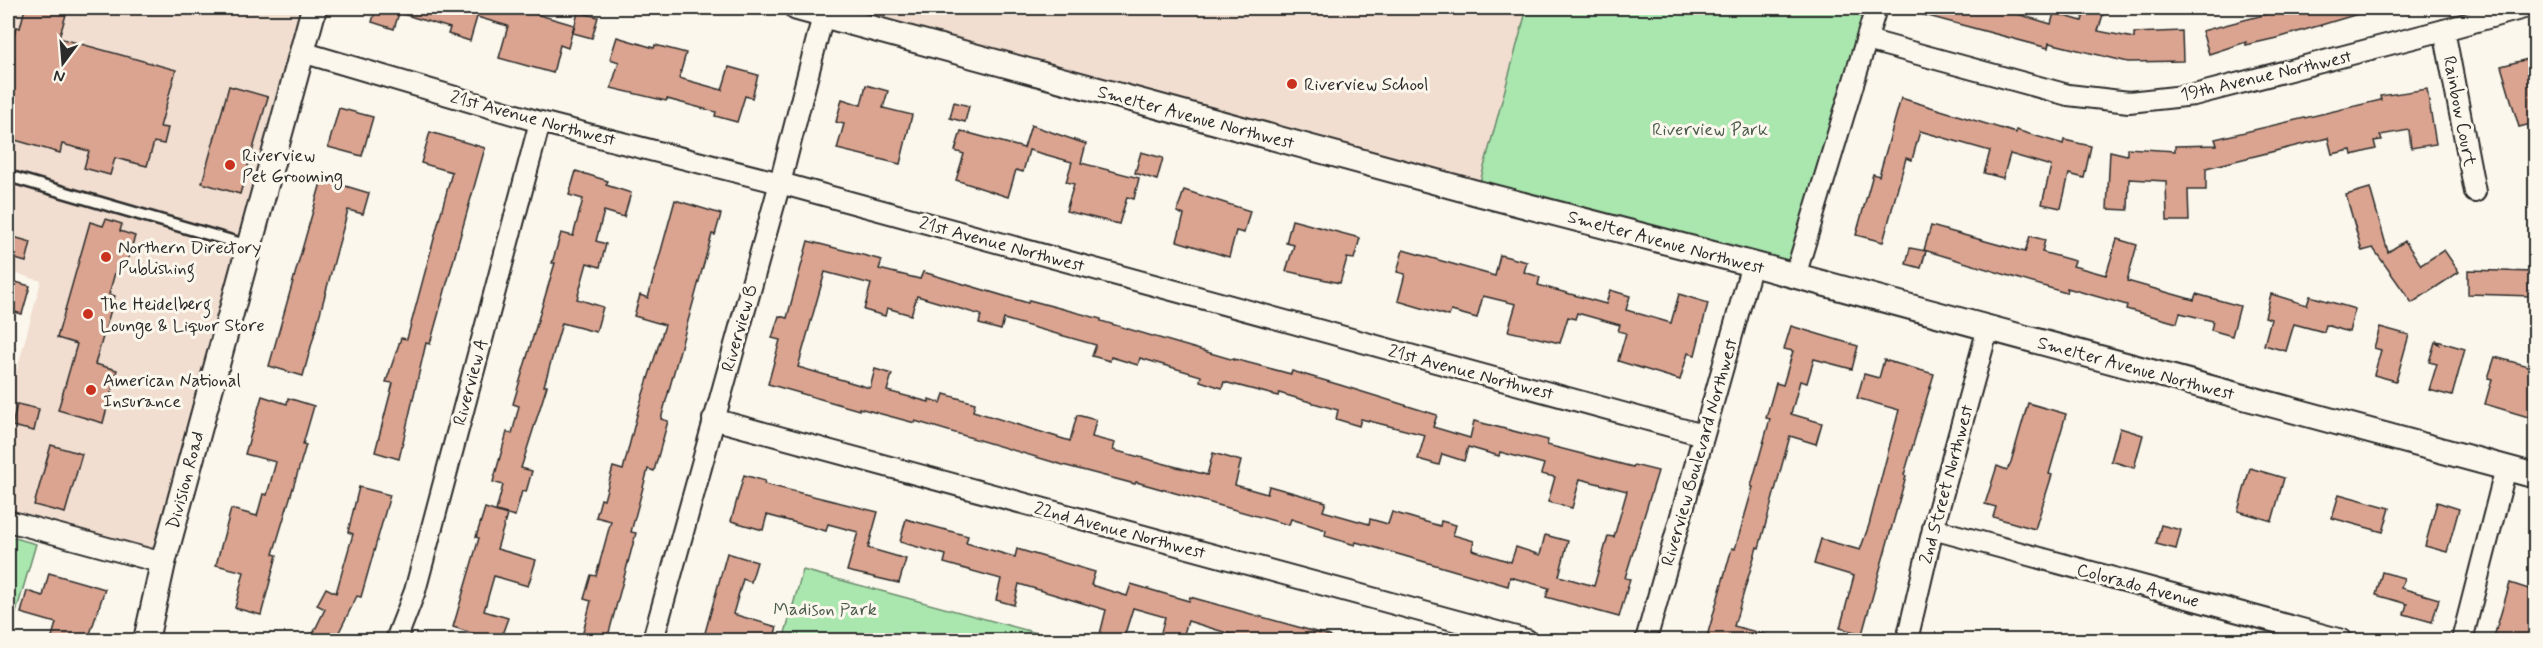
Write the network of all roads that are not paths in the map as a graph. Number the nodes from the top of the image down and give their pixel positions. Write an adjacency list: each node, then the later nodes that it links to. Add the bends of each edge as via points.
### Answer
1 (314, 8): 8 (street, Division Road)
2 (797, 8): 5 (street, Smelter Avenue Northwest)
3 (1876, 8): 7 (street)
4 (2524, 8): 6 (street, 19th Avenue Northwest)
5 (824, 11): 11 (street, Riverview B); 14 (street, Smelter Avenue Northwest, via 1466,190)
6 (2444, 30): 7 (street, 19th Avenue Northwest, via 2194,95 2129,102 2068,95); 12 (street, Rainbow Court)
7 (1867, 40): 15 (street)
8 (302, 52): 9 (street, 21st Avenue Northwest); 13 (street, Division Road)
9 (540, 122): 11 (street, 21st Avenue Northwest); 25 (street, Riverview A, via 415,591)
10 (8, 176): 13 (lane)
11 (780, 183): 17 (street, Riverview B); 18 (street, 21st Avenue Northwest)
12 (2475, 192)
13 (249, 246): 23 (street, Division Road)
14 (1752, 264): 15 (street, Smelter Avenue Northwest); 18 (street, Riverview Boulevard Northwest)
15 (1795, 276): 16 (street, Smelter Avenue Northwest)
16 (1988, 328): 19 (street, Smelter Avenue Northwest); 22 (street, 2nd Street Northwest)
17 (713, 419): 26 (street, Riverview B); 27 (street, 22nd Avenue Northwest)
18 (1703, 435): 28 (street, Riverview Boulevard Northwest)
19 (2506, 468): 20 (street, Smelter Avenue Northwest); 31 (street)
20 (2535, 476)
21 (8, 521): 23 (street)
22 (1933, 529): 29 (street, 2nd Street Northwest); 30 (street, Colorado Avenue)
23 (163, 563): 24 (street, Division Road)
24 (146, 640)
25 (396, 640)
26 (653, 640)
27 (1527, 640)
28 (1646, 640)
29 (1907, 640)
30 (2342, 640)
31 (2462, 640)

